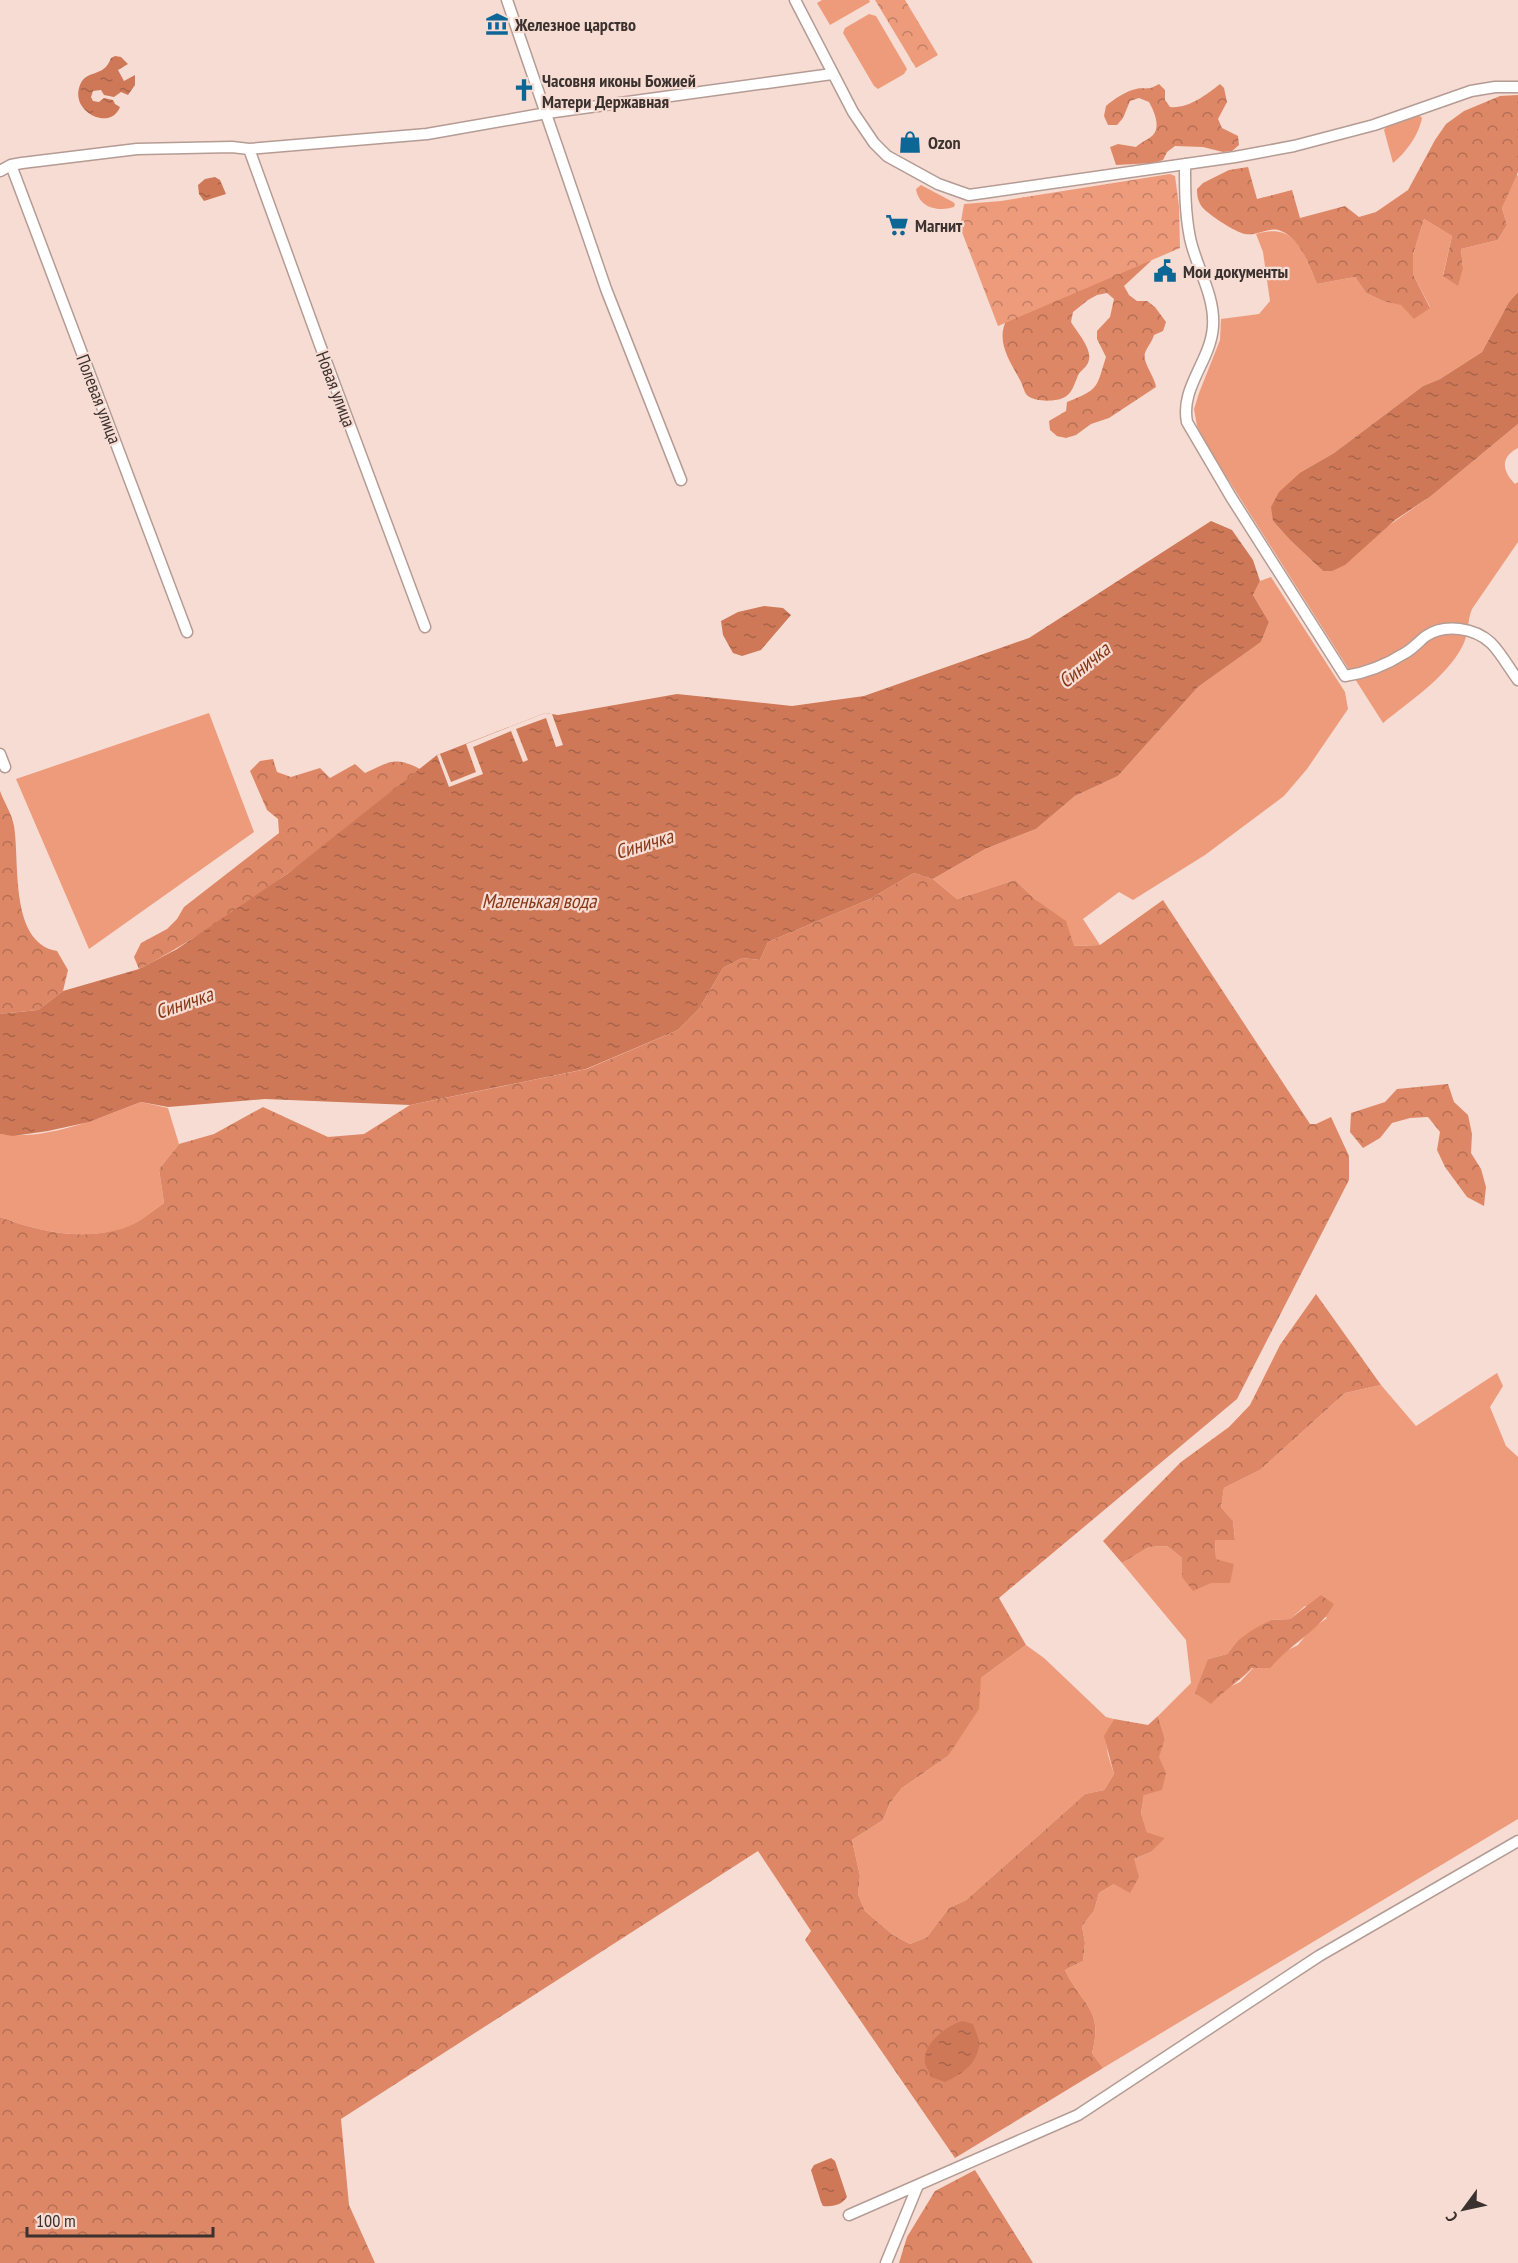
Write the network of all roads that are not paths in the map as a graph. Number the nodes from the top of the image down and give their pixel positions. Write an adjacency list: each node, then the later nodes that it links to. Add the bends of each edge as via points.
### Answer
1 (507, 0): 5 (street)
2 (795, 0): 3 (street)
3 (832, 74): 5 (street); 8 (street, via 853,112 884,153 962,194)
4 (1518, 87): 8 (street, via 1471,91 1374,125 1294,146)
5 (547, 113): 6 (street, via 427,134); 10 (street, via 606,289)
6 (249, 149): 7 (street, via 137,148); 11 (street, Новая улица)
7 (16, 164): 9 (street); 12 (street, Полевая улица)
8 (1185, 164): 13 (street, via 1184,203 1190,238 1211,302 1213,326 1209,349 1186,397 1187,422 1345,676 1364,674 1384,665 1407,653 1429,634 1465,629 1490,642)
9 (0, 171)
10 (681, 480)
11 (426, 627)
12 (187, 632)
13 (1518, 680)
14 (0, 754): 15 (street)
15 (5, 767)
16 (1518, 1841): 17 (street, via 1319,1956 1078,2115)
17 (918, 2185): 18 (street); 19 (street)
18 (849, 2215)
19 (886, 2263)

